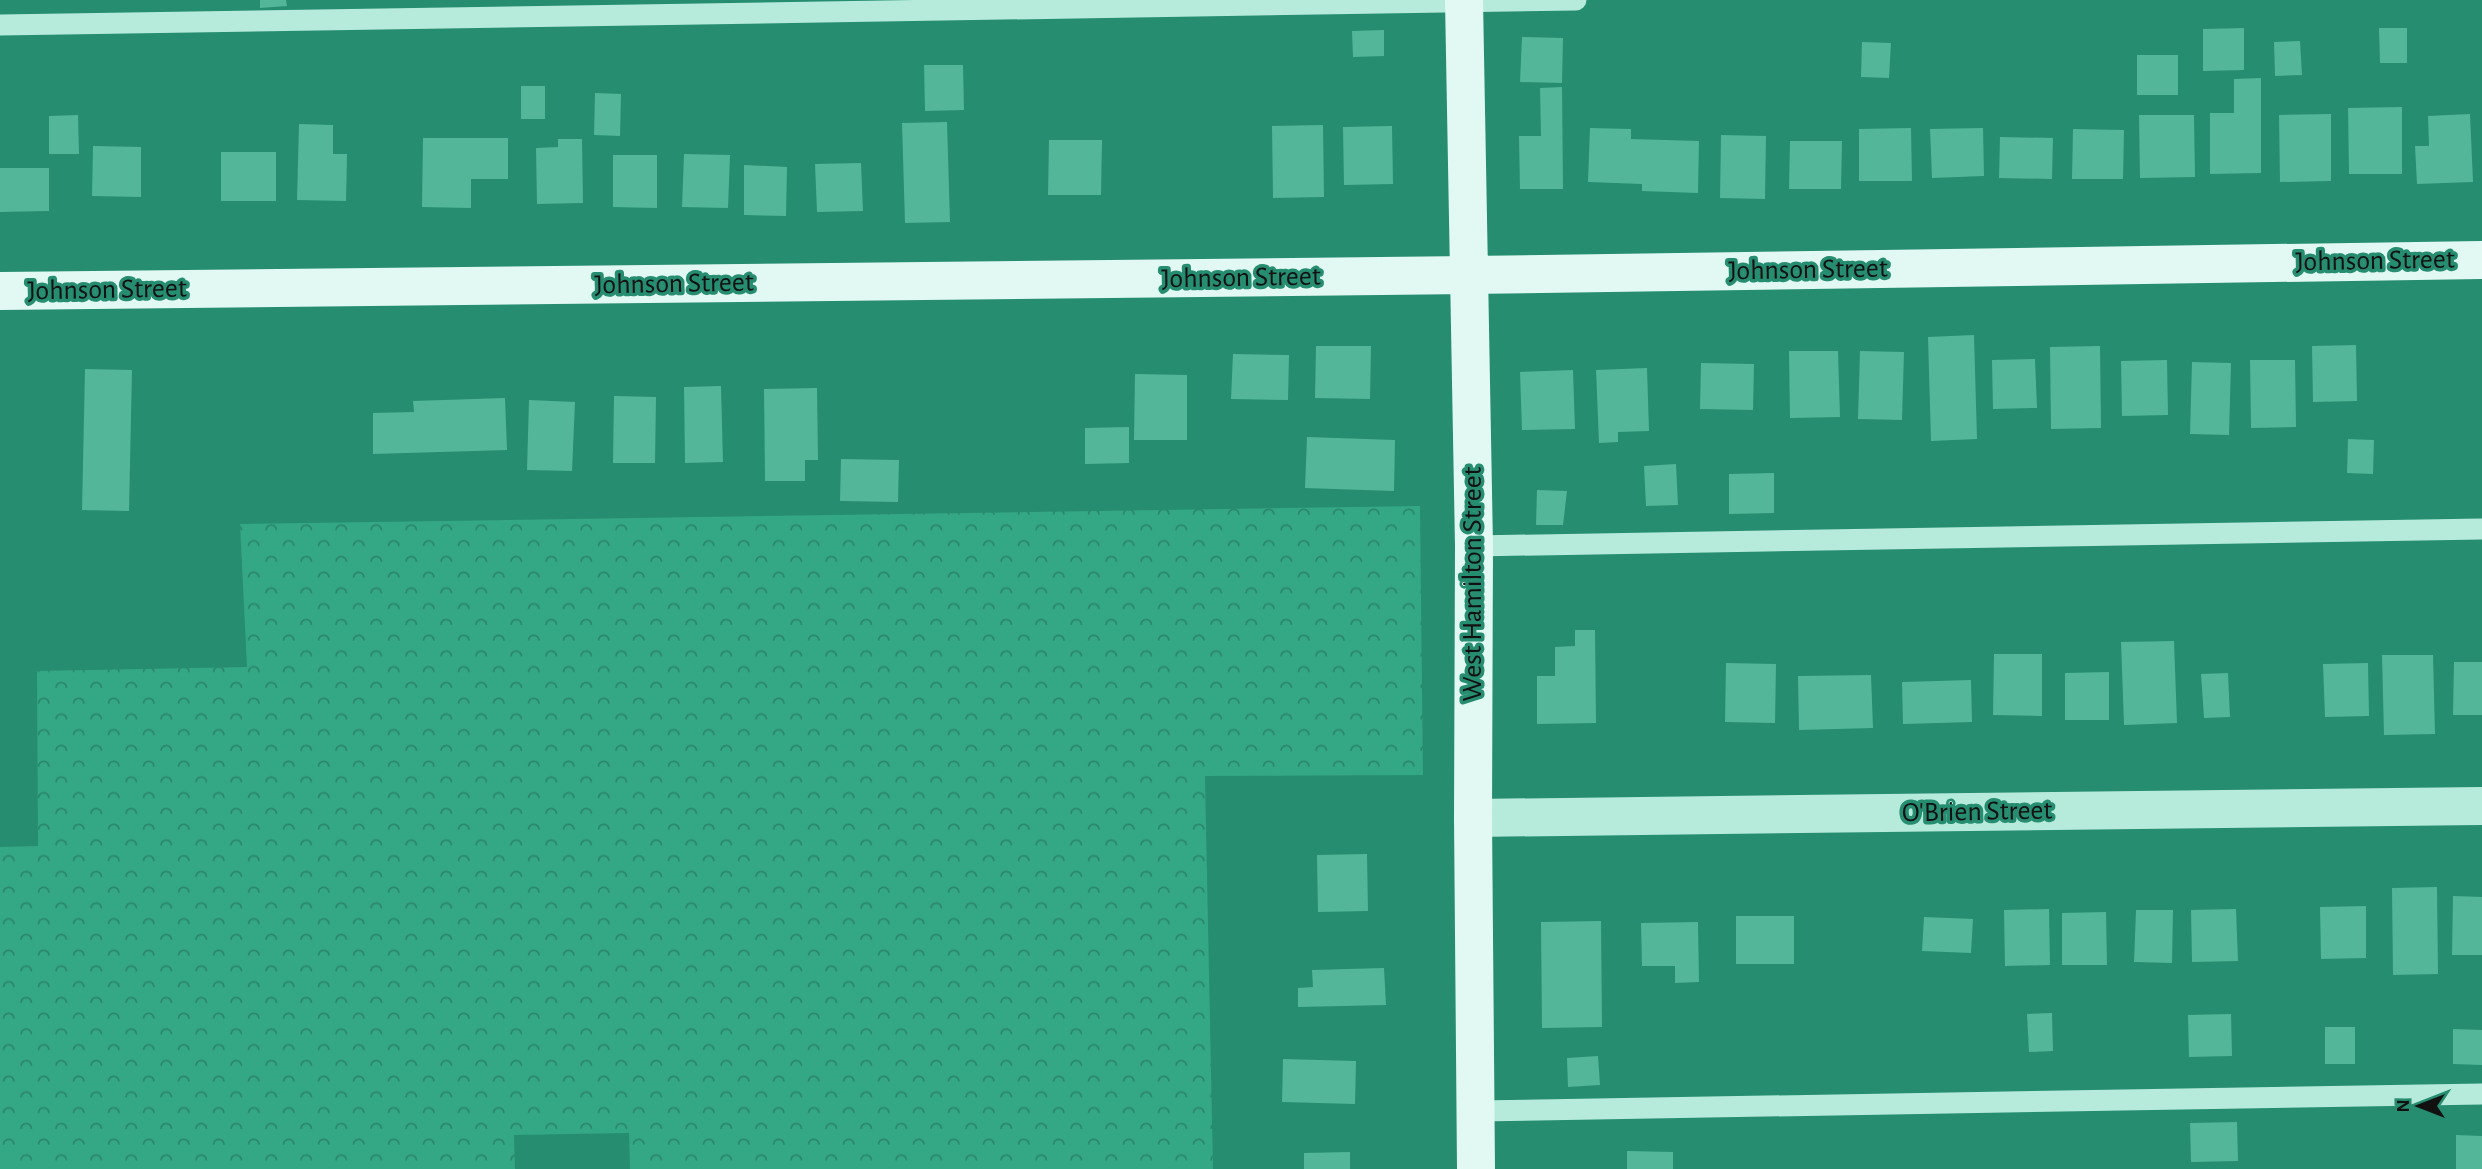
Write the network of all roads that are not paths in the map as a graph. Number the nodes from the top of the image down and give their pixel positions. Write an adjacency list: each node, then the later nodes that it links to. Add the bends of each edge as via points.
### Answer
1 (1576, 0): 2 (lane)
2 (1464, 1): 3 (lane); 5 (street, West Hamilton Street)
3 (0, 25)
4 (2482, 260): 5 (street, Johnson Street)
5 (1469, 275): 6 (street, Johnson Street); 8 (street, West Hamilton Street)
6 (0, 291)
7 (2482, 529): 8 (lane)
8 (1474, 546): 10 (street, West Hamilton Street)
9 (2482, 806): 10 (street, O'Brien Street)
10 (1473, 818): 12 (street, West Hamilton Street)
11 (2482, 1094): 12 (lane)
12 (1476, 1111): 13 (street, West Hamilton Street)
13 (1476, 1169)

